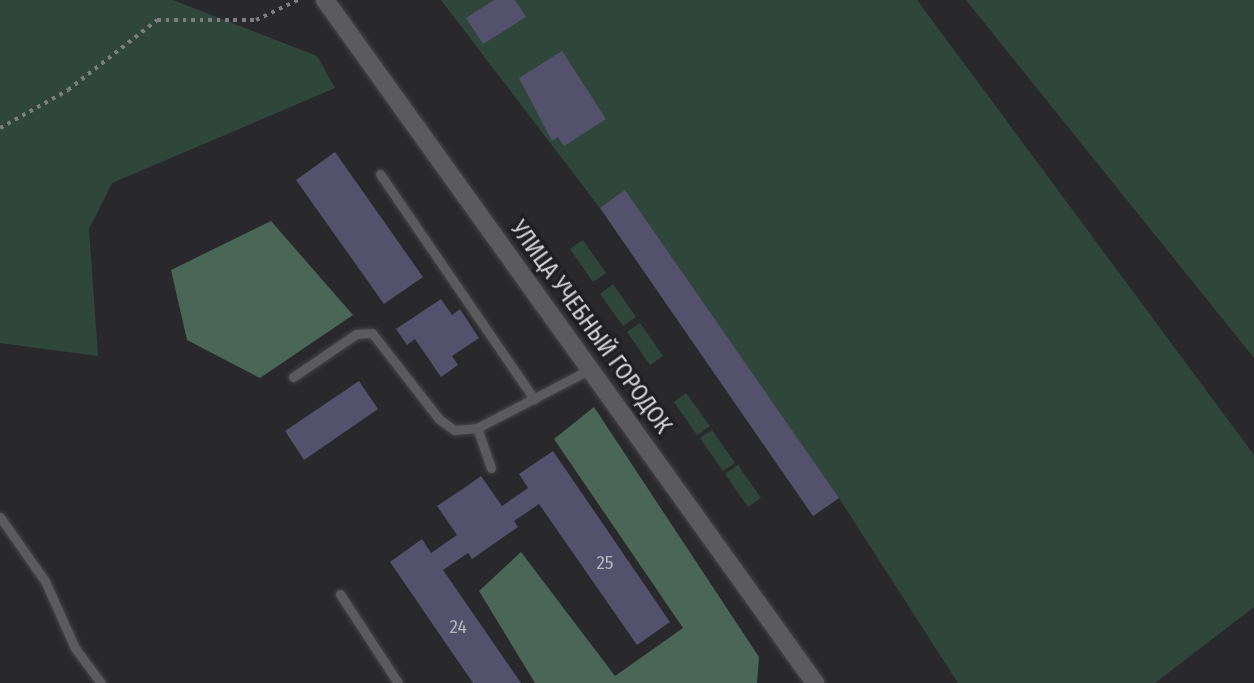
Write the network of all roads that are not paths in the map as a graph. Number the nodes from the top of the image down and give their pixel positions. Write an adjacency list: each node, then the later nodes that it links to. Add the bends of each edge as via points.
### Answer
1 (326, 0): 3 (street, УЛИЦА УЧЕБНЫЙ ГОРОДОК)
2 (380, 174): 5 (lane)
3 (591, 369): 5 (lane); 12 (street, УЛИЦА УЧЕБНЫЙ ГОРОДОК)
4 (293, 377): 6 (lane, via 356,334 372,333 439,419 454,430)
5 (534, 398): 6 (lane)
6 (477, 428): 7 (lane)
7 (491, 468)
8 (0, 517): 11 (lane, via 46,580 75,648)
9 (340, 594): 10 (lane)
10 (393, 682)
11 (101, 683)
12 (815, 683)

